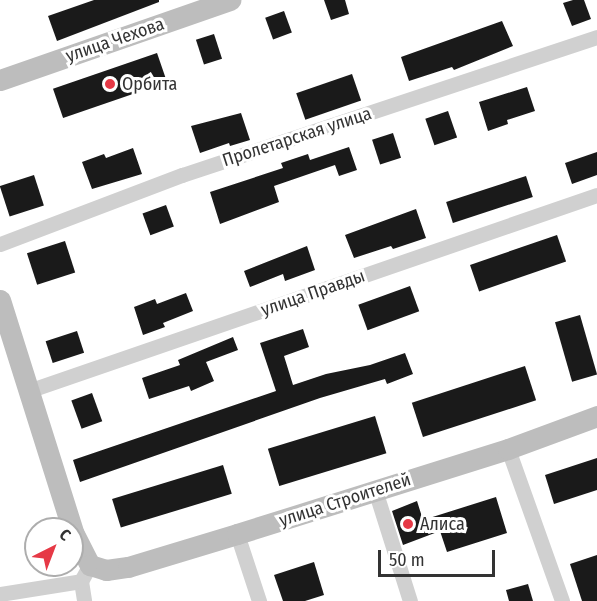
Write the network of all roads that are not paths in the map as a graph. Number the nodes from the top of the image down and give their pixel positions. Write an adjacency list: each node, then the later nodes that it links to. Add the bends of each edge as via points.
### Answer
1 (230, 0): 3 (street, улица Чехова)
2 (597, 37): 5 (street, Пролетарская улица, via 182,175)
3 (0, 80)
4 (597, 195): 7 (street, улица Правды)
5 (0, 244)
6 (0, 300): 7 (street)
7 (28, 391): 12 (street)
8 (597, 416): 9 (street, улица Строителей)
9 (508, 448): 10 (street, улица Строителей); 17 (street)
10 (375, 490): 11 (street, улица Строителей); 16 (street)
11 (237, 534): 12 (street, улица Строителей, via 128,567); 15 (street)
12 (85, 573): 13 (street); 14 (street)
13 (0, 594)
14 (84, 601)
15 (259, 601)
16 (410, 601)
17 (562, 601)

